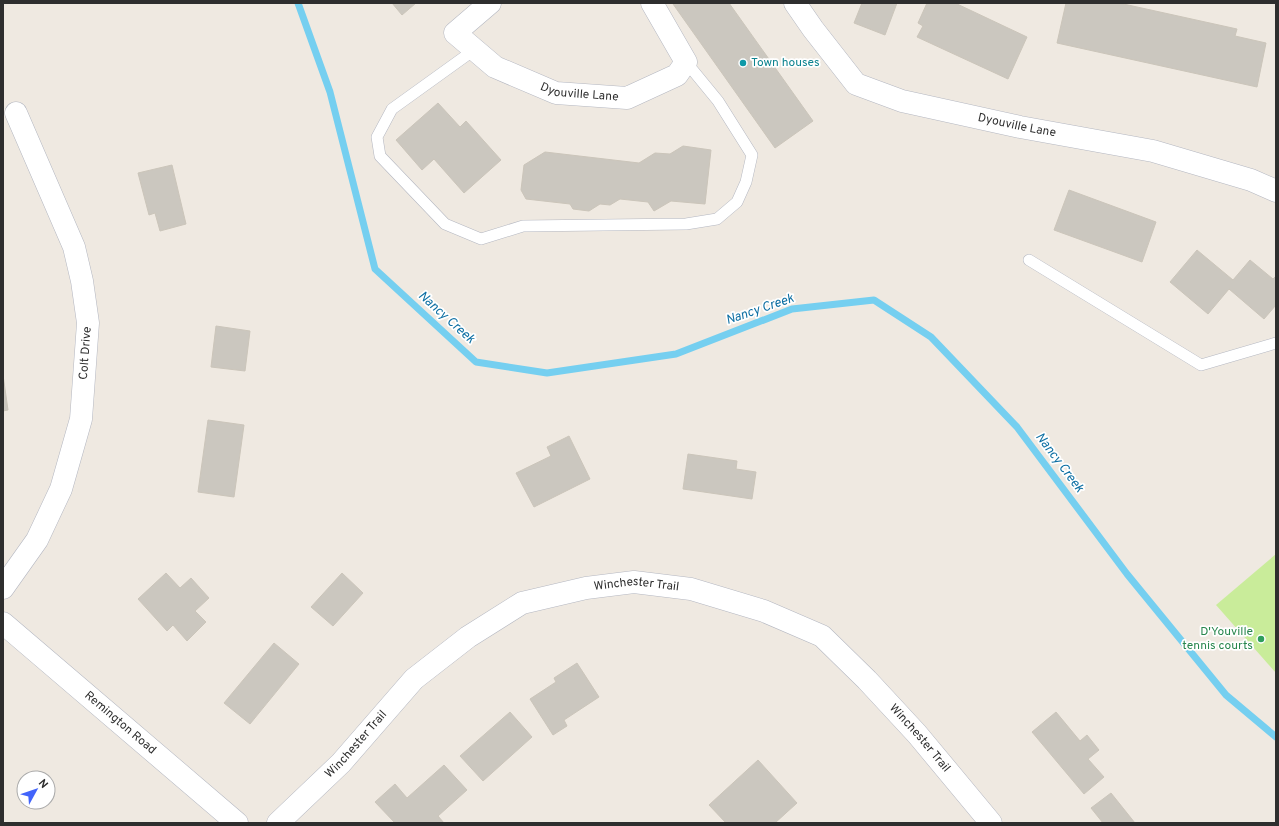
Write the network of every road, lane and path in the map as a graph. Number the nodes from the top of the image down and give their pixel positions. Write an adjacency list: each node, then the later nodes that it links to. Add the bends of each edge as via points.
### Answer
1 (490, 3): 4 (street, Dyouville Lane, via 455,33)
2 (652, 3): 5 (street)
3 (795, 3): 7 (street, Dyouville Lane, via 856,84 902,101 1020,127 1153,151 1251,180)
4 (474, 50): 5 (street, Dyouville Lane, via 495,67 556,93 627,98 677,74); 5 (lane, via 392,109 377,136 380,156 445,224 480,239 523,226 686,224 717,219 737,202 746,182 752,155 718,101)
5 (686, 62)
6 (16, 113): 10 (street, Colt Drive, via 74,247 88,323 81,419 62,490 37,540)
7 (1276, 191)
8 (1029, 260): 9 (lane, via 1201,365)
9 (1276, 343)
10 (3, 588)
11 (3, 623): 12 (street, Remington Road)
12 (237, 823)
13 (278, 823): 14 (street, Winchester Trail, via 341,762 414,679 468,637 522,603 586,588 634,582 691,589 764,611 822,636 917,734)
14 (991, 823)

